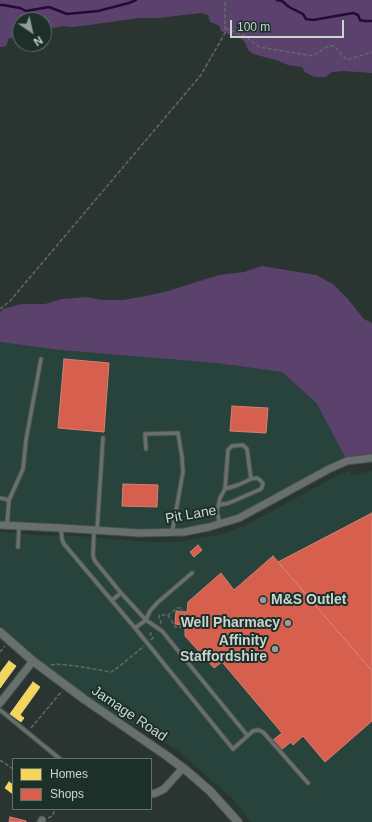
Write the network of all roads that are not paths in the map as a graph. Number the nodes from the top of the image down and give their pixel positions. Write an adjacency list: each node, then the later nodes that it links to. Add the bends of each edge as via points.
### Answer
1 (41, 359): 8 (lane, via 23,469)
2 (103, 438): 14 (lane)
3 (146, 449): 15 (lane, via 145,434 178,433 183,472)
4 (372, 458): 10 (street, Pit Lane, via 347,461 238,518)
5 (251, 479): 6 (lane); 6 (lane, via 246,449 243,446 232,446 228,450); 9 (lane, via 257,478 261,481 261,489)
6 (225, 488): 9 (lane)
7 (0, 498): 8 (lane)
8 (9, 500): 11 (lane)
9 (219, 505): 10 (lane, via 217,512)
10 (220, 524): 15 (street, Pit Lane)
11 (4, 525): 12 (street, Pit Lane)
12 (19, 525): 13 (street, Pit Lane); 16 (lane)
13 (61, 528): 14 (street, Pit Lane); 19 (lane, via 64,544)
14 (96, 531): 15 (street, Pit Lane); 18 (lane, via 93,556)
15 (172, 533)
16 (18, 547)
17 (192, 573): 20 (lane, via 158,602)
18 (120, 593): 19 (lane); 20 (lane)
19 (112, 600): 21 (lane)
20 (146, 620): 21 (lane); 26 (lane, via 162,631)
21 (135, 628): 26 (lane, via 233,749)
22 (0, 632): 23 (street, Jamage Road)
23 (36, 663): 24 (street); 28 (street, Jamage Road)
24 (1, 700)
25 (0, 710): 27 (lane)
26 (248, 735): 29 (lane, via 258,730 263,732)
27 (59, 758)
28 (184, 768): 30 (street, via 164,789); 31 (street, Jamage Road, via 210,791)
29 (308, 783)
30 (152, 794)
31 (238, 822)

